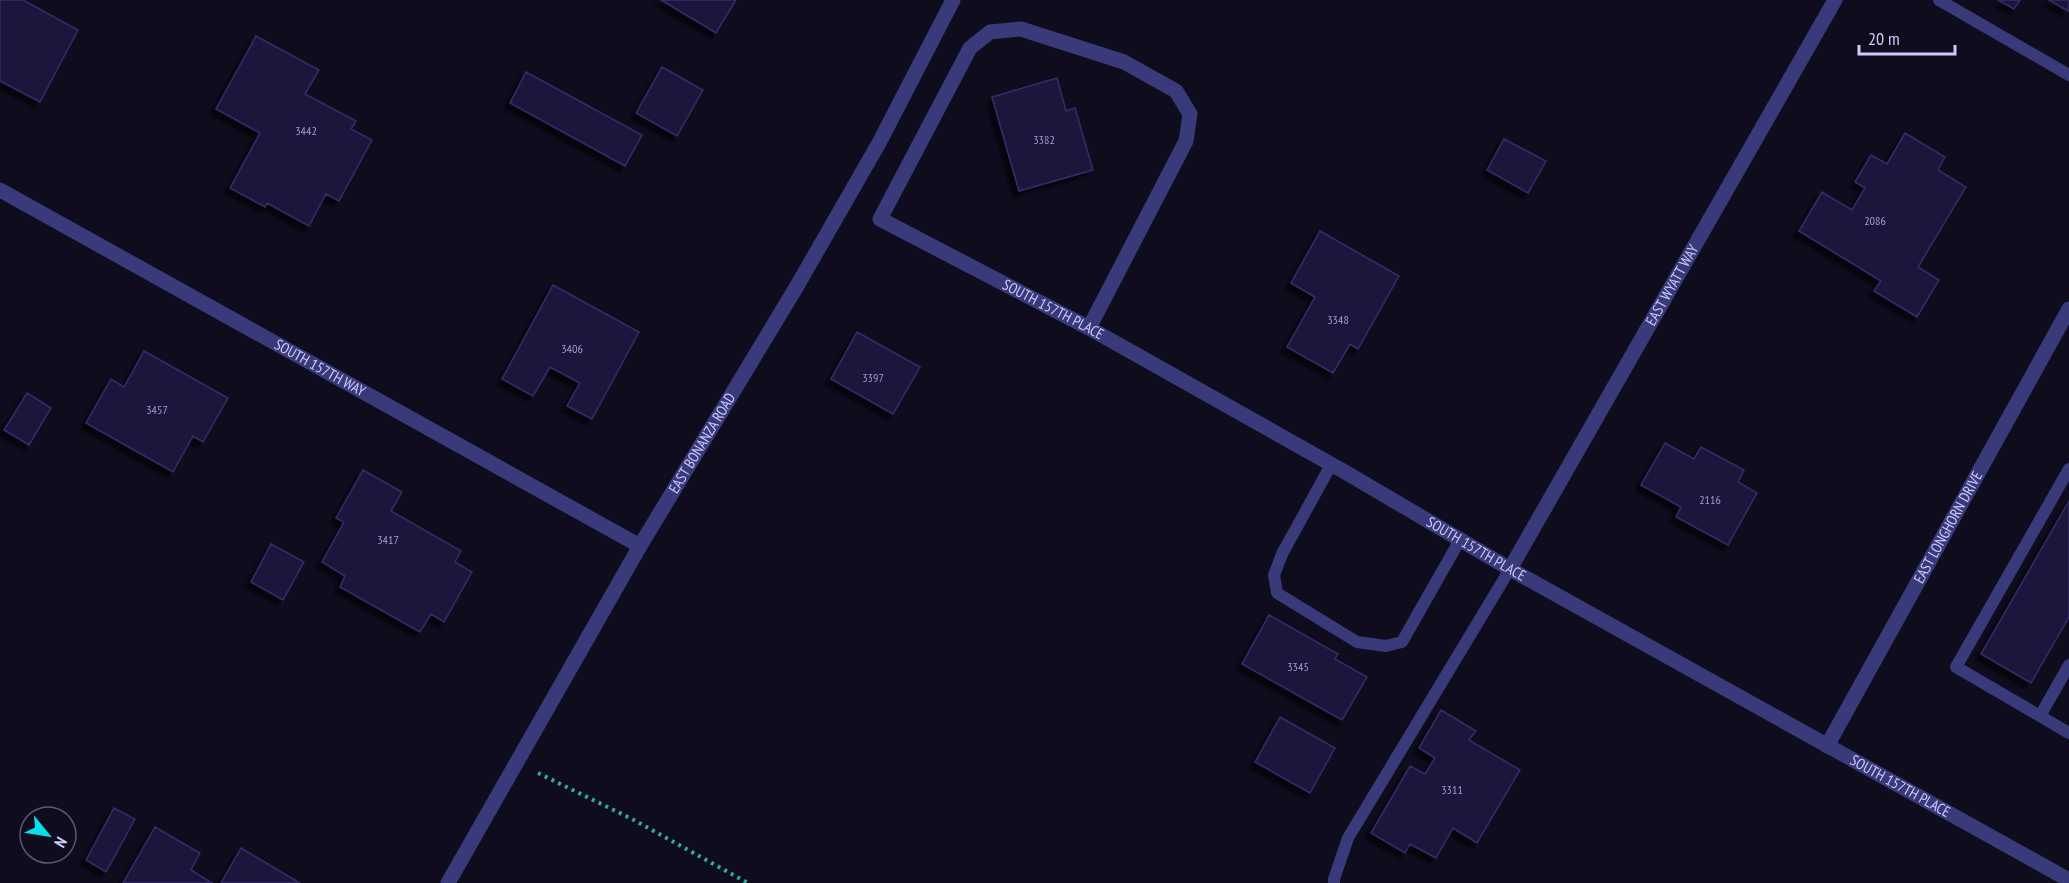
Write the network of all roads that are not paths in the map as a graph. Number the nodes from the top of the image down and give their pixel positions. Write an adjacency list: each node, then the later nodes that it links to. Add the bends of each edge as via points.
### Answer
1 (953, 0): 11 (street, EAST BONANZA ROAD, via 873,154)
2 (1835, 0): 12 (street, EAST WYATT WAY)
3 (1939, 0): 4 (lane)
4 (2069, 75)
5 (0, 190): 11 (street, SOUTH 157TH WAY)
6 (2069, 309): 16 (street, EAST LONGHORN DRIVE)
7 (1089, 328): 7 (street, SOUTH 157TH PLACE, via 880,219 970,48 990,32 1021,29 1124,62 1176,90 1190,114 1185,141); 8 (street, SOUTH 157TH PLACE)
8 (1332, 465): 10 (street, SOUTH 157TH PLACE); 10 (lane, via 1274,574 1277,593 1357,642 1386,646 1402,642)
9 (2069, 469): 14 (lane, via 1956,667)
10 (1461, 538): 12 (street, SOUTH 157TH PLACE)
11 (640, 546): 18 (street, EAST BONANZA ROAD)
12 (1510, 569): 16 (street, SOUTH 157TH PLACE); 19 (lane, via 1348,838)
13 (2069, 665): 14 (lane)
14 (2040, 716): 15 (lane)
15 (2069, 733)
16 (1827, 746): 17 (street, SOUTH 157TH PLACE)
17 (2069, 880)
18 (448, 883)
19 (1334, 883)

